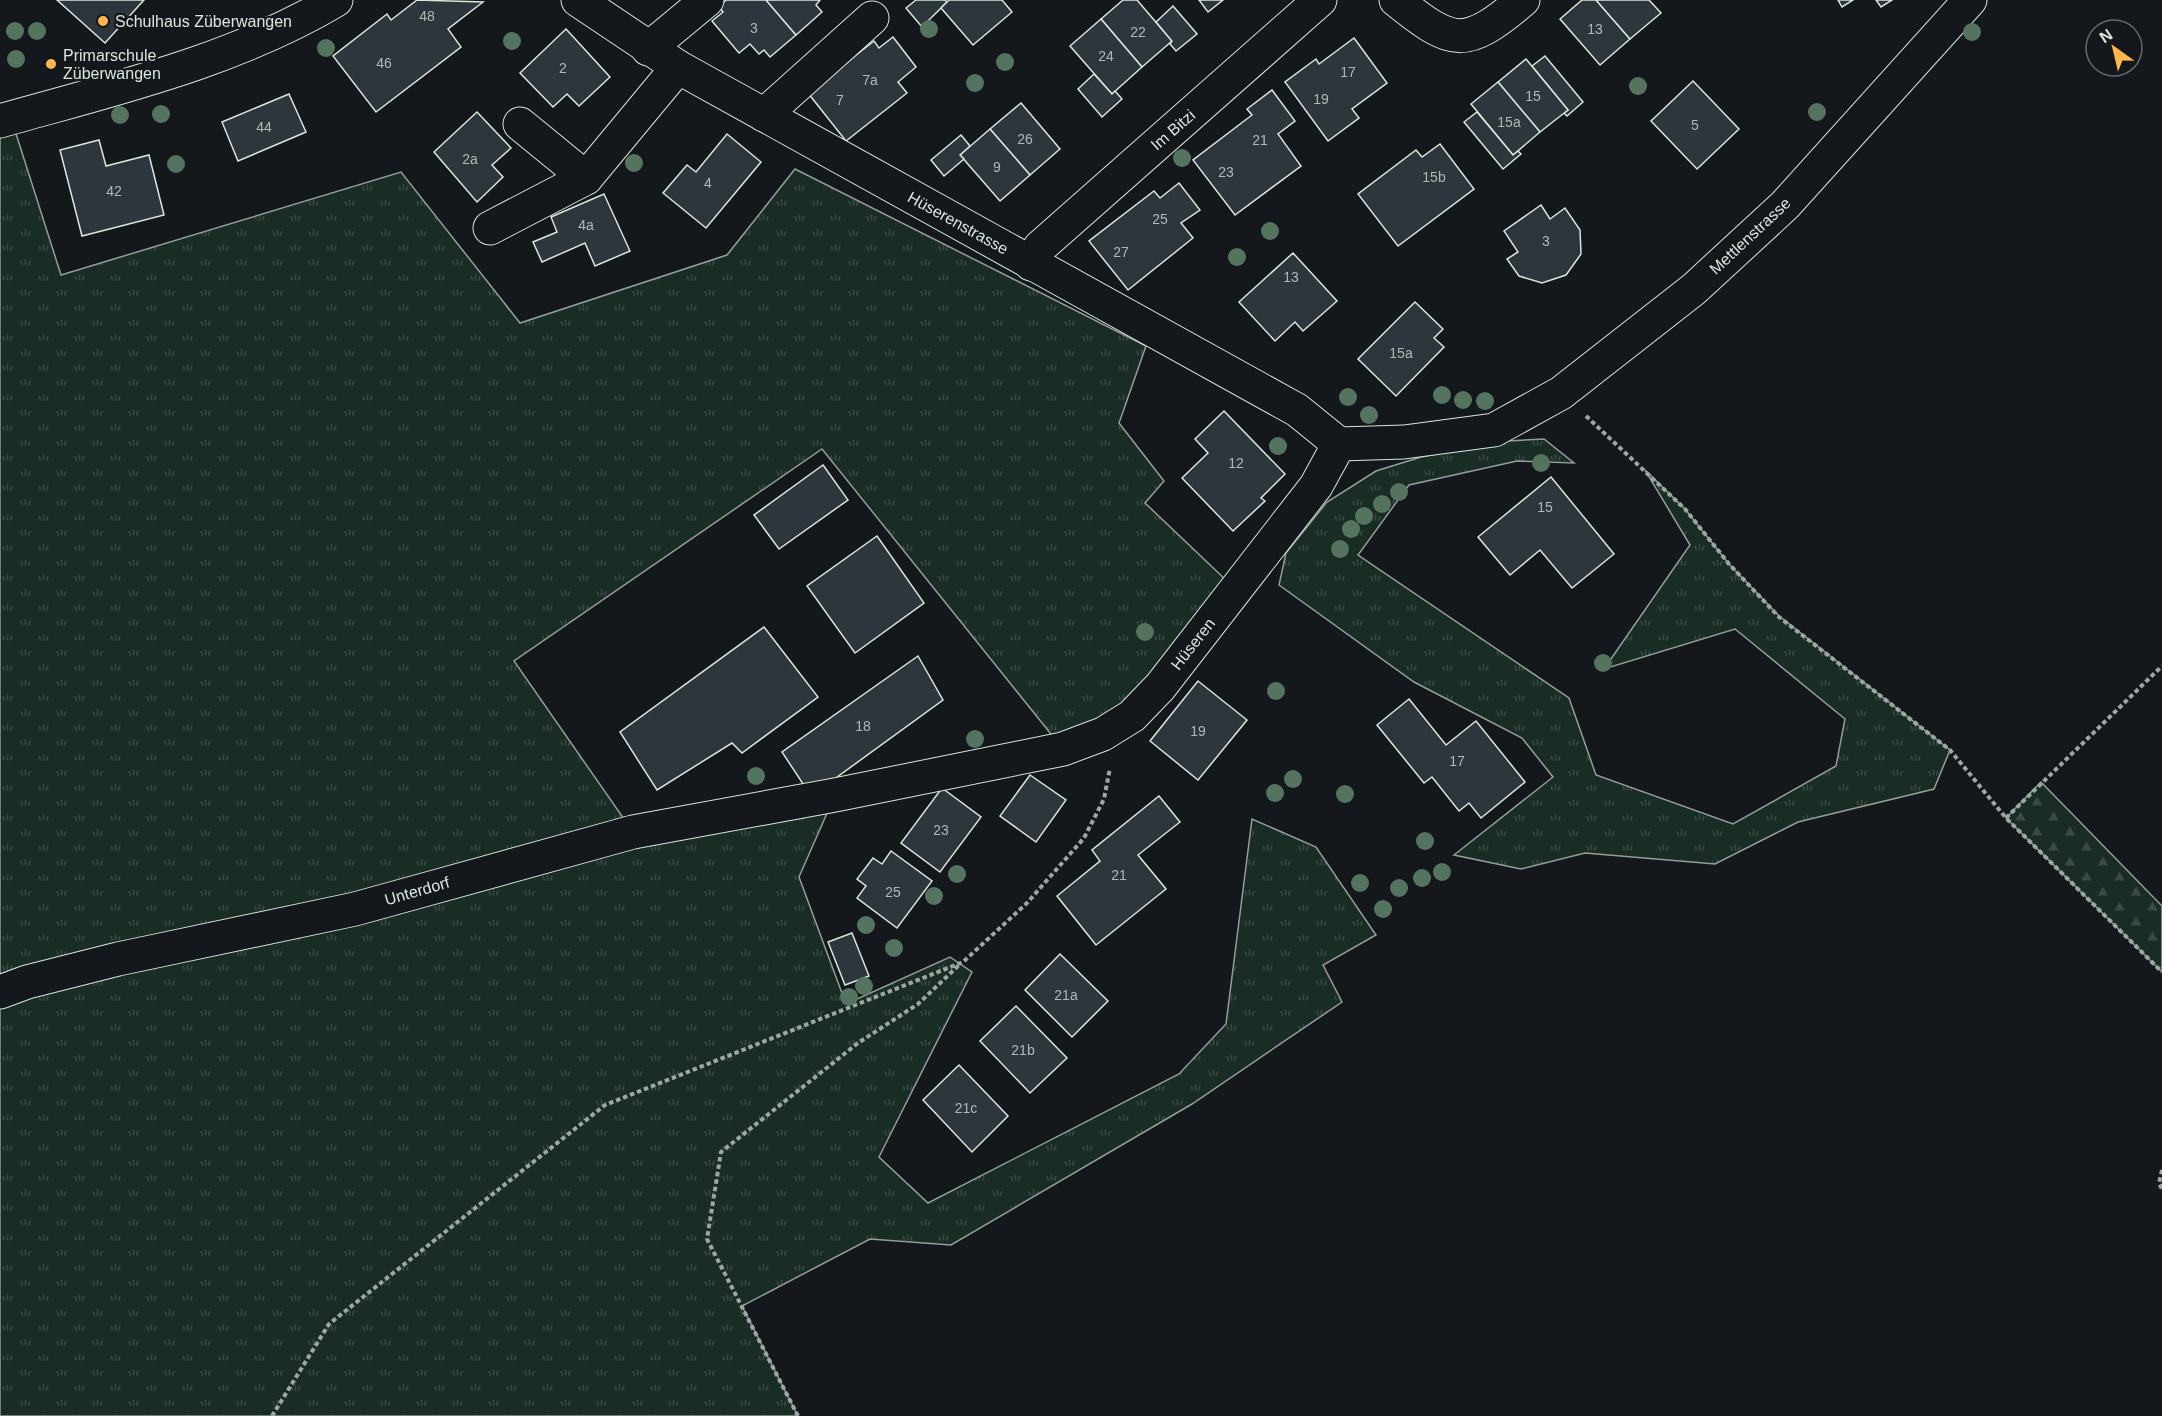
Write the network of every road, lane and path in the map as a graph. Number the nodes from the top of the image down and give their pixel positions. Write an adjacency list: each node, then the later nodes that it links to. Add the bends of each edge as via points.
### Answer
1 (336, 0): 12 (street, via 236,48 169,72)
2 (578, 0): 9 (street, Hüserenstrasse)
3 (707, 0): 9 (street)
4 (1320, 0): 16 (street, Im Bitzi, via 1040,247)
5 (1396, 0): 6 (street, via 1431,29 1464,36 1484,29)
6 (1523, 0)
7 (1970, 0): 17 (street, Mettlenstrasse, via 1785,205 1694,289)
8 (872, 18): 11 (street)
9 (648, 48): 10 (street, Hüserenstrasse)
10 (678, 67): 11 (street, Hüserenstrasse); 14 (street)
11 (764, 115): 16 (street, Hüserenstrasse)
12 (0, 121)
13 (520, 124): 14 (street)
14 (586, 178): 15 (street)
15 (490, 228)
16 (1031, 264): 18 (street, Hüserenstrasse, via 1297,410)
17 (1561, 393): 18 (street, Mettlenstrasse, via 1494,430 1404,442); 22 (path, via 1685,509 1729,564 1779,616 1950,750)
18 (1339, 444): 20 (street, Hüseren, via 1316,486 1160,687 1132,716)
19 (2162, 666): 22 (path)
20 (1103, 734): 21 (street, Hüseren, via 1063,749); 23 (path, via 1111,766 1104,799 1084,837 1027,903)
21 (835, 795): 25 (street, Unterdorf, via 633,832 355,909 118,959)
22 (2006, 818): 24 (path)
23 (963, 962): 28 (path, via 605,1105 329,1324); 29 (path, via 918,1004 858,1043 721,1152 707,1239)
24 (2162, 972)
25 (0, 992)
26 (2162, 1170): 27 (path)
27 (2162, 1189)
28 (272, 1416)
29 (798, 1416)

